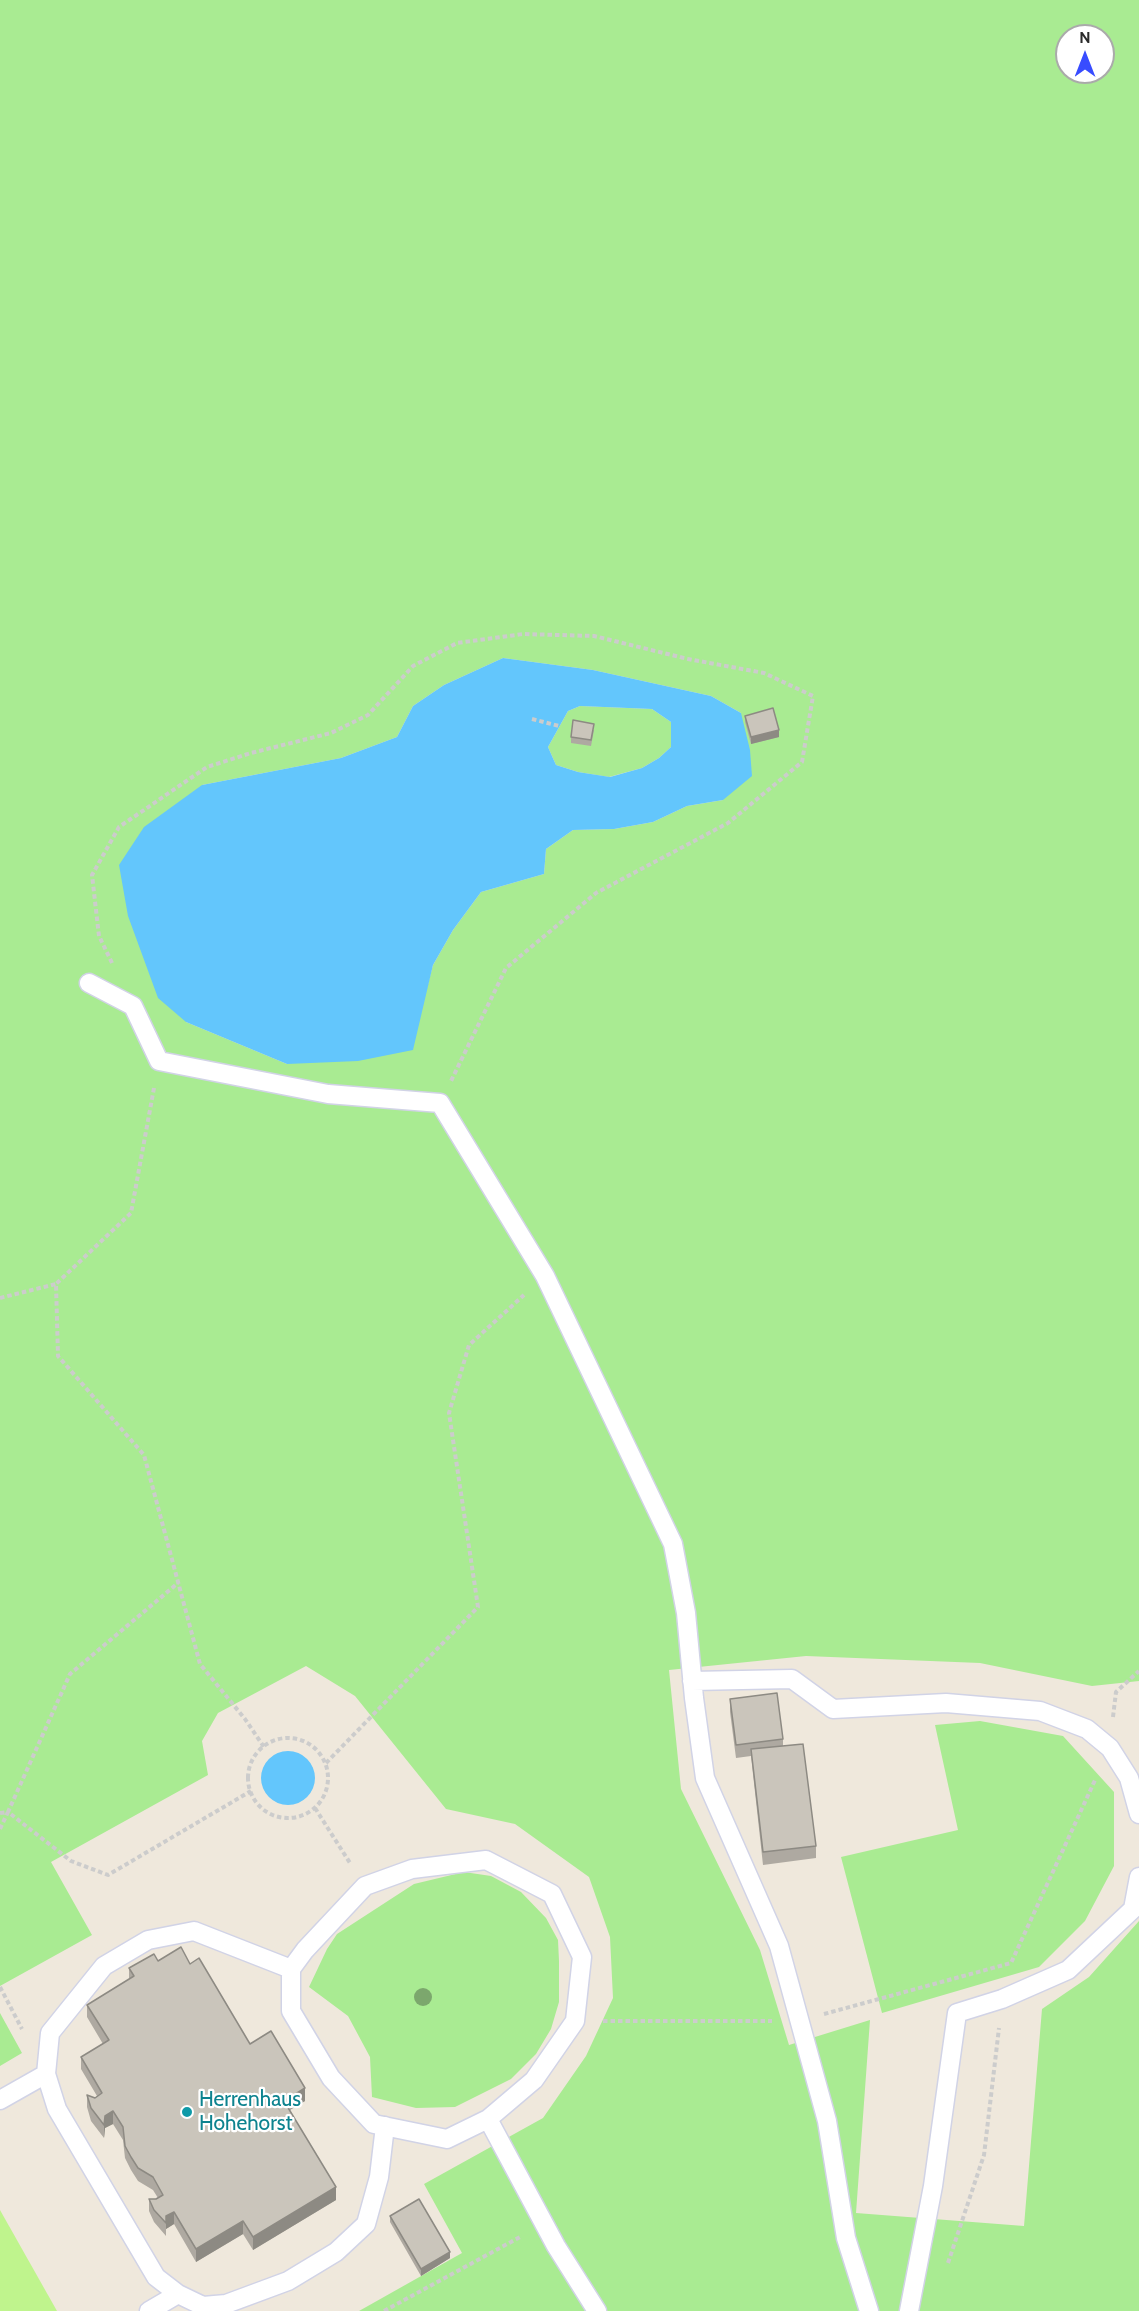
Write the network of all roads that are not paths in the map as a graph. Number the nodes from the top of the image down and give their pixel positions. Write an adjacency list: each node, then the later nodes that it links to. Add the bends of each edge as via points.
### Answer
1 (88, 983): 2 (lane, via 133,1006 159,1061 328,1094 440,1103 545,1276 674,1544)
2 (692, 1681): 3 (lane, via 792,1679 833,1709 946,1703 1040,1711 1086,1729 1110,1748 1129,1778); 13 (lane, via 705,1778 779,1946 827,2121 846,2238)
3 (1139, 1814)
4 (1139, 1876): 14 (lane, via 1133,1909 1068,1970 1002,1999 957,2013 933,2186)
5 (291, 1969): 6 (lane, via 194,1931 148,1940 104,1965 50,2033); 8 (lane, via 365,1886 412,1869 486,1860 552,1894 582,1957 575,2021 534,2080); 9 (lane, via 291,2011 331,2078 374,2124)
6 (46, 2074): 7 (lane); 10 (lane, via 57,2109 156,2277)
7 (0, 2100)
8 (488, 2119): 9 (lane, via 447,2139); 12 (lane, via 544,2224)
9 (385, 2126): 10 (lane, via 379,2177 366,2224 336,2252 288,2281 226,2304 203,2306)
10 (178, 2294): 11 (lane)
11 (149, 2311)
12 (597, 2311)
13 (869, 2311)
14 (909, 2311)

